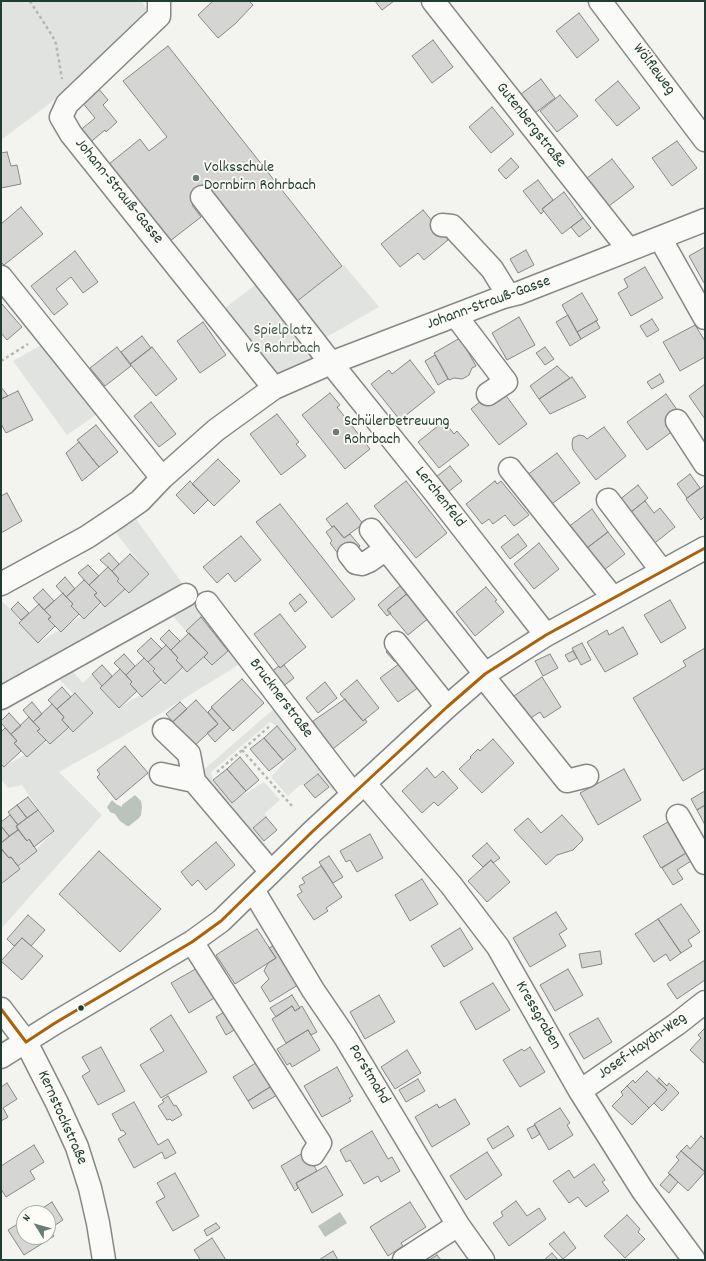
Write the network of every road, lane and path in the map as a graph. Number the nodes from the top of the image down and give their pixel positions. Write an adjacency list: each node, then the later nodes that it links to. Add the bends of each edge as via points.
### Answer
1 (30, 1): 5 (path, via 56,44)
2 (159, 1): 5 (street, via 159,16)
3 (433, 1): 11 (street, Gutenbergstraße)
4 (600, 1): 6 (street, Wölfleweg)
5 (67, 104): 19 (street, Johann-Strauß-Gasse, via 61,117 71,134)
6 (705, 140)
7 (202, 197): 18 (street, Lerchenfeld)
8 (705, 220): 10 (street, Johann-Strauß-Gasse)
9 (442, 225): 13 (street, via 452,226 492,269)
10 (660, 238): 11 (street, Johann-Strauß-Gasse); 15 (street)
11 (629, 250): 13 (street, Johann-Strauß-Gasse)
12 (1, 277): 16 (street)
13 (508, 295): 14 (street, Johann-Strauß-Gasse)
14 (456, 316): 18 (street, Johann-Strauß-Gasse); 20 (street, via 506,382)
15 (705, 318)
16 (46, 333): 17 (path); 24 (street)
17 (1, 361)
18 (332, 363): 19 (street, Johann-Strauß-Gasse); 35 (street, Lerchenfeld)
19 (274, 388): 24 (street, Johann-Strauß-Gasse, via 216,430)
20 (488, 394)
21 (677, 421): 22 (street)
22 (705, 464)
23 (510, 469): 33 (street)
24 (162, 478): 31 (street, Johann-Strauß-Gasse, via 140,501 87,537)
25 (608, 500): 30 (street)
26 (371, 530): 28 (street)
27 (705, 548): 30 (street)
28 (386, 549): 29 (street, via 362,564 356,563); 37 (street)
29 (348, 554)
30 (662, 571): 33 (street)
31 (1, 584)
32 (186, 595): 38 (street)
33 (613, 598): 35 (street)
34 (207, 603): 47 (street, Brucknerstraße)
35 (546, 635): 37 (street)
36 (396, 643): 39 (street)
37 (484, 675): 39 (street); 45 (street, via 567,781)
38 (1, 698)
39 (446, 707): 47 (street)
40 (271, 725): 42 (path)
41 (164, 730): 46 (street, via 189,754)
42 (242, 750): 43 (path); 48 (path)
43 (217, 772)
44 (162, 774): 46 (street)
45 (587, 776)
46 (194, 781): 51 (street)
47 (359, 789): 51 (street); 58 (street, Kressgraben, via 451,885 498,947)
48 (292, 806)
49 (678, 816): 50 (street)
50 (705, 863)
51 (271, 872): 52 (street)
52 (253, 890): 53 (street, via 221,920); 60 (street, Porstmahd, via 313,990 349,1043)
53 (192, 942): 56 (street); 59 (street, via 320,1143)
54 (705, 1002): 58 (street, Josef-Haydn-Weg)
55 (1, 1009): 56 (street, Kernstockstraße)
56 (26, 1042): 57 (street); 61 (street, Kernstockstraße, via 77,1147 90,1188)
57 (1, 1057)
58 (580, 1091): 64 (street, Kressgraben, via 643,1191)
59 (313, 1154)
60 (458, 1225): 62 (street); 63 (street, Porstmahd)
61 (104, 1260)
62 (404, 1260)
63 (483, 1260)
64 (694, 1260)

